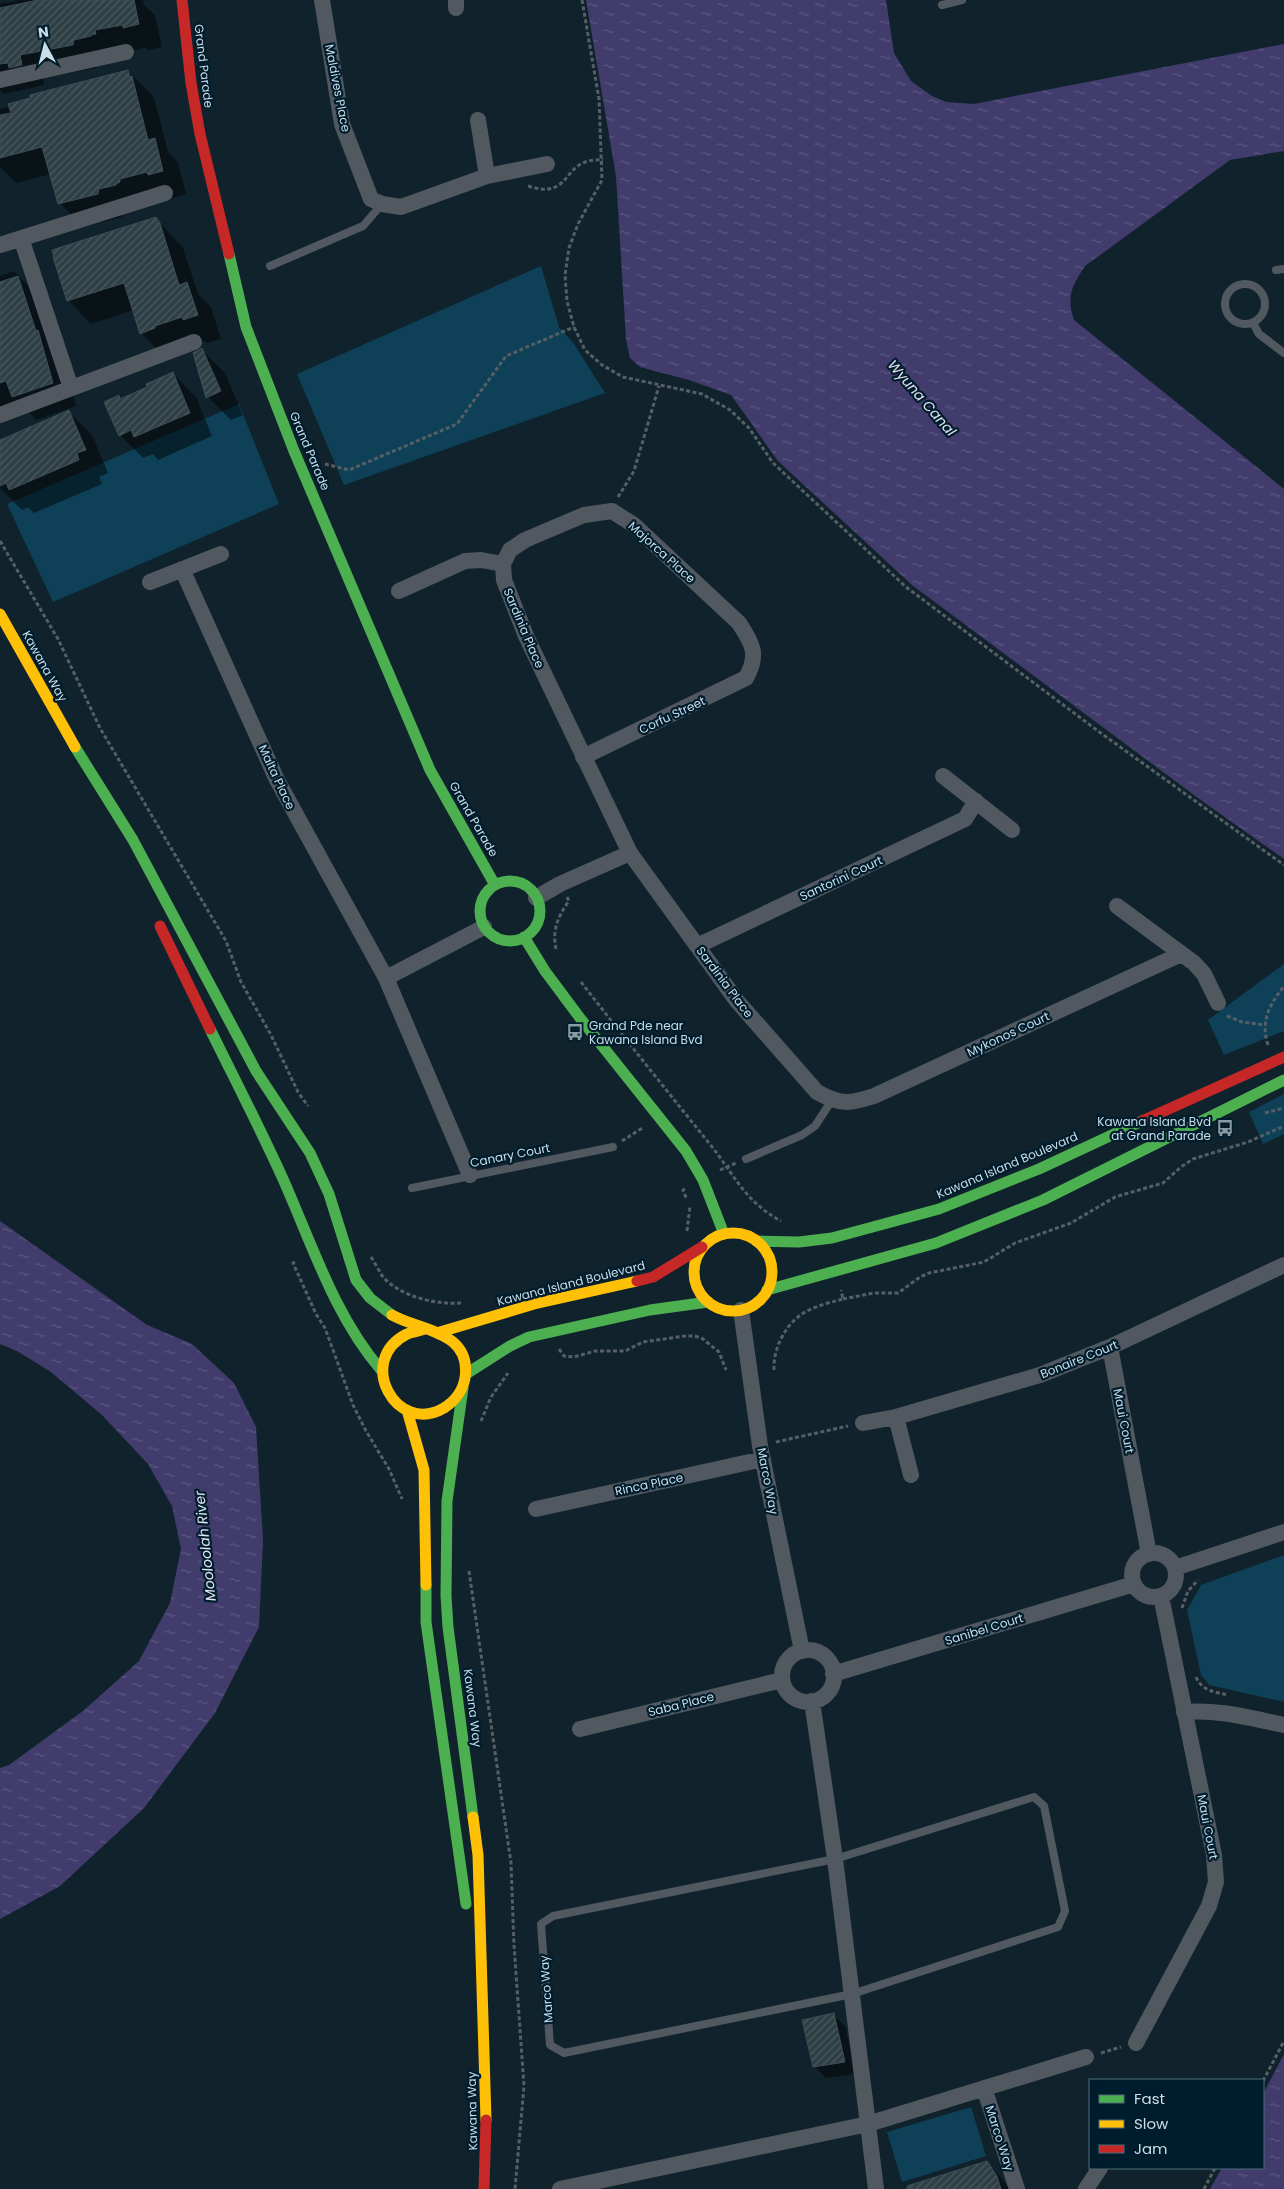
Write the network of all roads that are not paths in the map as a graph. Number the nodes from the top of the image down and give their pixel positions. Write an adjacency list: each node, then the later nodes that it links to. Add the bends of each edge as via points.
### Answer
1 (182, 0): 34 (main road, Grand Parade, via 200,134 246,327 294,451 430,770)
2 (322, 0): 11 (street, Maldives Place, via 342,124 371,199)
3 (962, 0): 4 (lane)
4 (942, 5)
5 (126, 52): 6 (street)
6 (0, 80)
7 (478, 120): 9 (street)
8 (547, 164): 9 (street)
9 (487, 176): 11 (street, via 401,207)
10 (164, 193): 12 (street)
11 (382, 204): 14 (lane, via 363,226)
12 (21, 238): 13 (street); 18 (street)
13 (0, 245)
14 (270, 266)
15 (1253, 323): 15 (lane, via 1237,323 1228,314 1225,302 1236,287 1248,284 1264,297 1265,310); 17 (lane, via 1259,334)
16 (194, 342): 18 (street)
17 (1284, 353)
18 (71, 388): 19 (street)
19 (0, 415)
20 (221, 554): 22 (street)
21 (503, 564): 24 (street, via 465,561); 26 (street, Majorca Place, via 510,550 526,540 584,515 612,511 634,525 739,623 752,642); 28 (street, Sardinia Place, via 509,597)
22 (182, 569): 23 (street); 42 (street, Malta Place, via 277,780)
23 (150, 582)
24 (399, 591)
25 (0, 614): 27 (main road, Kawana Way)
26 (754, 665): 28 (street, Corfu Street, via 746,678 732,686)
27 (66, 731): 31 (main road); 58 (main road, via 131,837 258,1073 305,1143 326,1186 357,1282 373,1300 399,1319)
28 (583, 757): 33 (street, Sardinia Place)
29 (944, 776): 30 (street)
30 (976, 801): 32 (street); 40 (street, Santorini Court, via 965,819)
31 (110, 825)
32 (1012, 830)
33 (630, 853): 35 (street); 40 (street, Sardinia Place)
34 (495, 885): 35 (main road, via 504,882 523,885); 38 (main road, via 488,890 481,904)
35 (536, 898): 39 (main road, via 539,916 531,932)
36 (1117, 906): 41 (street)
37 (154, 914): 61 (main road, via 279,1170 327,1282 362,1348)
38 (484, 927): 39 (main road, via 498,939); 42 (street)
39 (524, 937): 51 (main road, via 580,1018 686,1151 703,1180)
40 (698, 946): 46 (street, Sardinia Place, via 737,1002 817,1092)
41 (1181, 954): 43 (street, via 1204,974); 46 (street, Mykonos Court, via 874,1096 852,1103)
42 (386, 978): 49 (street, Malta Place)
43 (1218, 1004)
44 (1284, 1057): 52 (main road, Kawana Island Boulevard, via 1207,1089 1030,1173 932,1212 830,1239)
45 (1284, 1080): 55 (main road, via 1043,1200 936,1243)
46 (832, 1100): 48 (lane, via 815,1126 802,1135)
47 (612, 1147): 49 (lane, Canary Court)
48 (746, 1159)
49 (470, 1175): 50 (lane, Canary Court)
50 (412, 1188)
51 (724, 1234): 52 (main road, via 737,1234); 53 (main road)
52 (756, 1241): 55 (main road, via 770,1263)
53 (702, 1247): 56 (main road, via 696,1259 695,1283); 59 (main road, Kawana Island Boulevard, via 653,1277 534,1304)
54 (1284, 1265): 60 (street, Bonaire Court)
55 (767, 1290): 57 (main road, via 760,1299)
56 (708, 1302): 57 (main road, via 730,1311); 62 (main road, via 650,1310 529,1337)
57 (741, 1310): 67 (street, Marco Way)
58 (425, 1329): 59 (main road); 61 (main road, via 402,1335 392,1343)
59 (440, 1332): 62 (main road, via 461,1350)
60 (1110, 1347): 65 (street, Bonaire Court, via 1040,1375); 71 (street, Maui Court)
61 (381, 1370): 64 (main road, via 387,1391)
62 (466, 1374): 63 (main road)
63 (463, 1388): 64 (main road, via 455,1400 439,1410 420,1413); 84 (main road, Kawana Way, via 447,1501 446,1596 478,1856)
64 (407, 1410): 84 (main road, Kawana Way, via 424,1470 426,1622)
65 (896, 1417): 66 (street, Bonaire Court); 68 (street)
66 (863, 1423)
67 (762, 1452): 69 (street, Rinca Place); 75 (street, Marco Way)
68 (910, 1475)
69 (536, 1509)
70 (1284, 1532): 72 (street)
71 (1149, 1554): 72 (street, via 1162,1555); 73 (street, via 1134,1565)
72 (1175, 1568): 74 (street, via 1172,1588)
73 (1134, 1584): 74 (street, via 1142,1594); 76 (street, Sanibel Court)
74 (1161, 1596): 79 (street, Maui Court)
75 (802, 1651): 76 (street, via 820,1653); 77 (street, via 789,1658)
76 (834, 1674): 78 (street, via 826,1695)
77 (782, 1680): 78 (street, via 790,1694); 81 (street, Saba Place)
78 (812, 1701): 82 (street)
79 (1184, 1712): 80 (street, via 1224,1712); 85 (street, Maui Court, via 1214,1855 1216,1882 1209,1906)
80 (1284, 1725)
81 (580, 1729)
82 (835, 1859): 83 (street); 83 (lane, via 1034,1796 1044,1806 1065,1912 1058,1927); 83 (lane, Marco Way, via 553,1916 541,1924 550,2045 564,2053)
83 (852, 1994): 88 (street)
84 (484, 2033): 90 (main road, Kawana Way, via 487,2138)
85 (1136, 2043)
86 (1086, 2057): 87 (street)
87 (984, 2088): 88 (street); 93 (street, Marco Way)
88 (868, 2124): 91 (street); 92 (street)
89 (1099, 2169): 94 (street)
90 (484, 2189)
91 (560, 2189)
92 (876, 2189)
93 (1017, 2189)
94 (1086, 2189)

